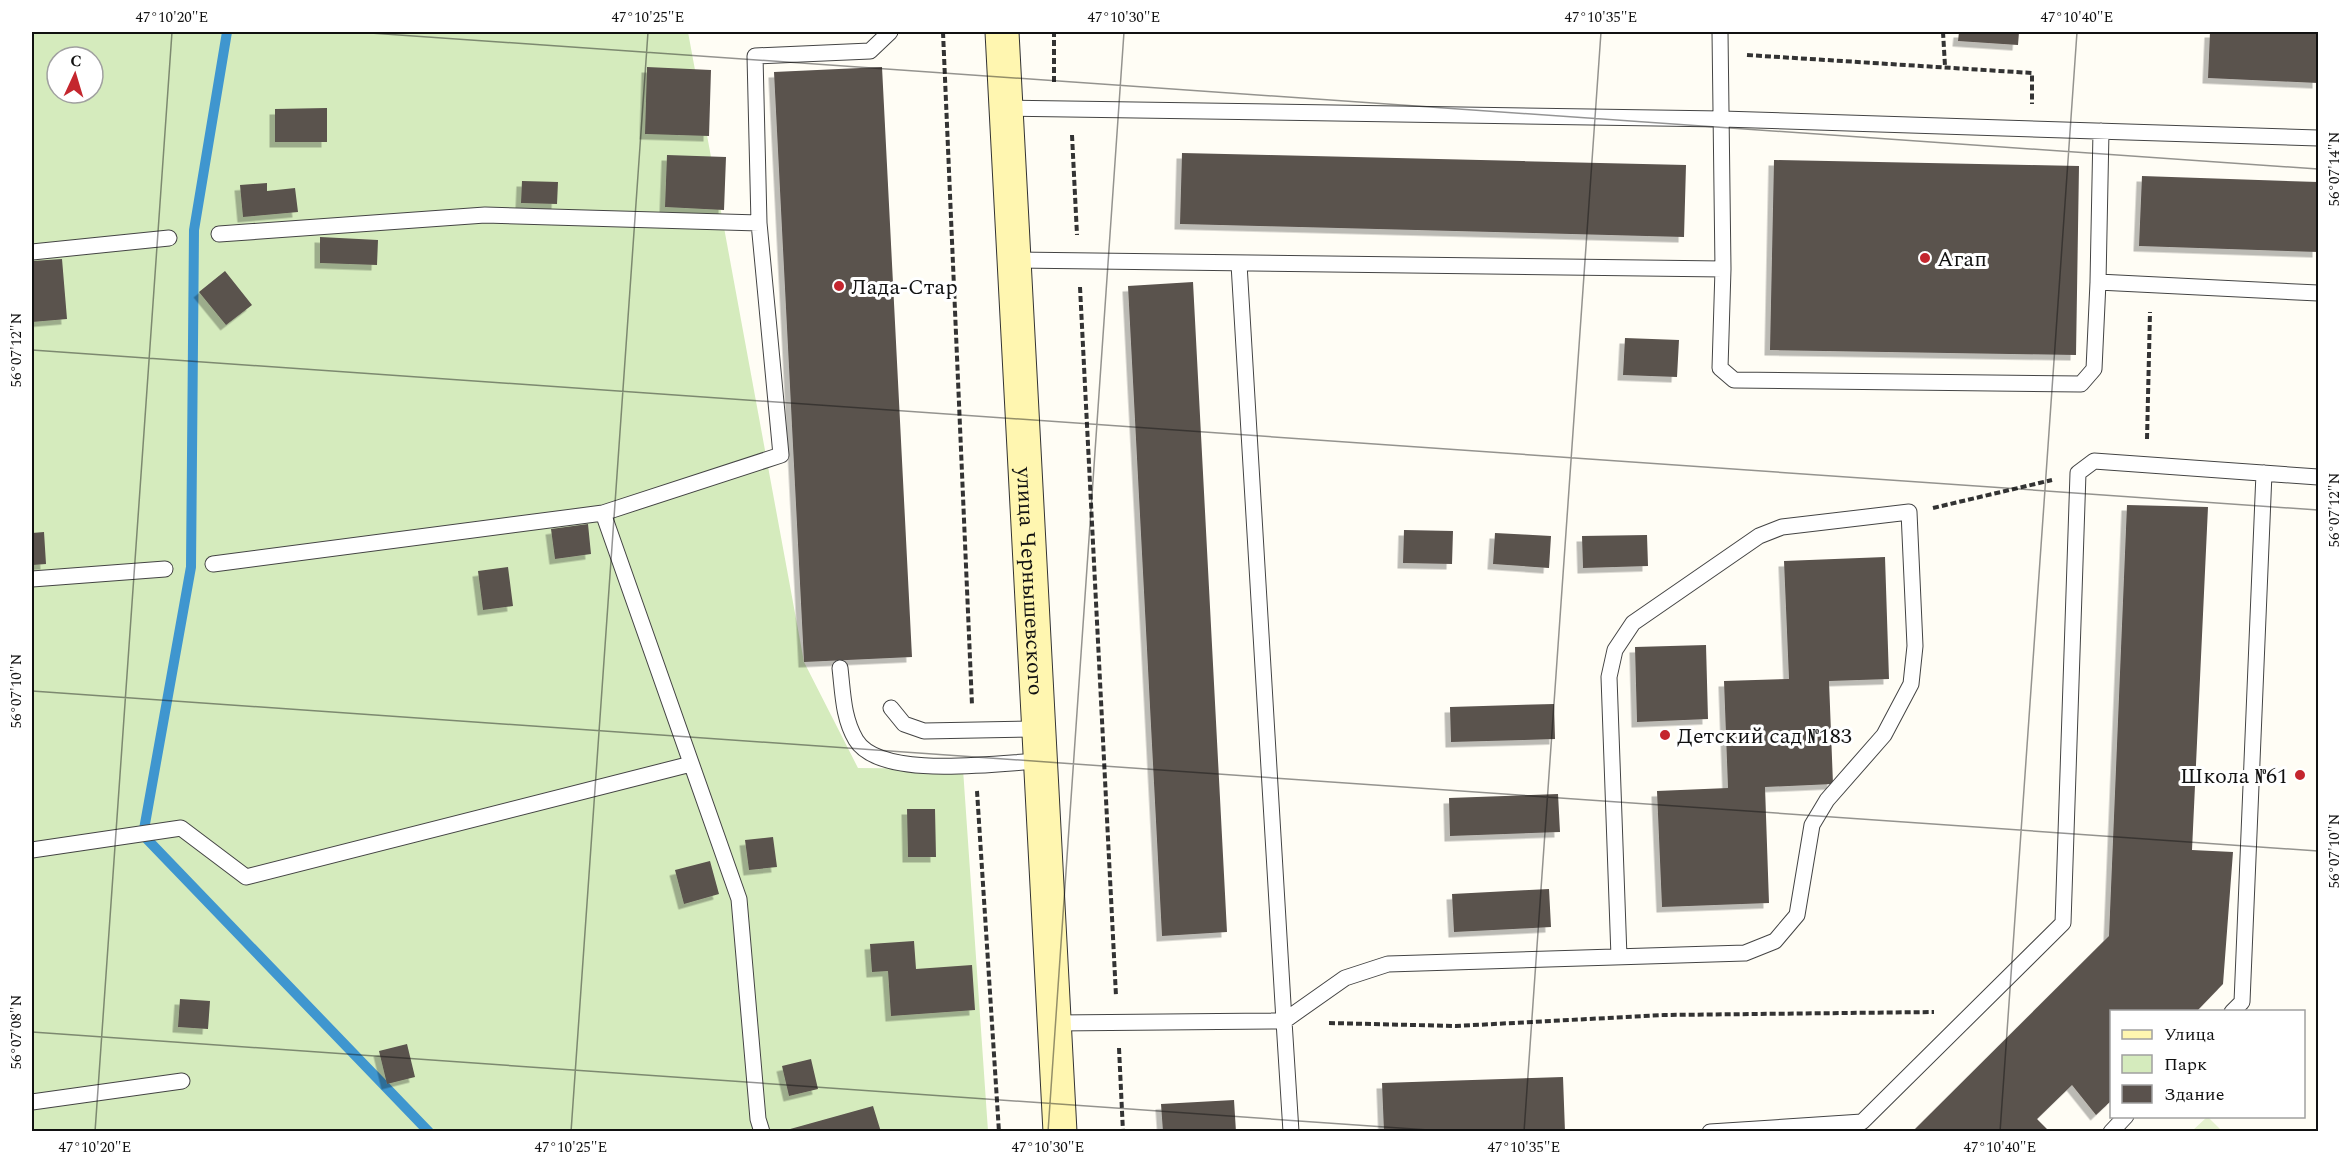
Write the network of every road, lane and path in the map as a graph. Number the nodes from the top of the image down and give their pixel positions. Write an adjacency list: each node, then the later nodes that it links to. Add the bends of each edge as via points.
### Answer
1 (890, 32): 15 (lane, via 870,51 754,56)
2 (944, 32): 38 (path)
3 (1002, 32): 9 (street, улица Чернышевского)
4 (1054, 32): 10 (path, via 1053,81)
5 (1720, 32): 7 (lane)
6 (1943, 32): 8 (path)
7 (1720, 54): 8 (path); 11 (lane)
8 (1945, 66): 12 (path, via 2032,73)
9 (1005, 108): 10 (lane); 19 (street, улица Чернышевского)
10 (1062, 108): 11 (lane); 20 (path, via 1074,141)
11 (1722, 119): 12 (lane); 22 (lane)
12 (2033, 129): 13 (lane)
13 (2101, 131): 14 (lane); 23 (lane)
14 (2319, 138)
15 (759, 223): 16 (lane, via 485,215); 31 (lane, via 781,455)
16 (219, 234)
17 (170, 238): 18 (lane)
18 (32, 252)
19 (1012, 260): 20 (lane); 37 (street, улица Чернышевского)
20 (1078, 261): 21 (lane); 47 (path)
21 (1239, 264): 22 (lane); 46 (lane)
22 (1723, 269): 23 (lane, via 1720,368 1734,380 2081,384 2094,369)
23 (2098, 282): 24 (lane)
24 (2150, 284): 25 (lane); 26 (path)
25 (2319, 293)
26 (2147, 464): 27 (lane, via 2094,461); 28 (lane)
27 (2078, 473): 30 (path); 45 (lane, via 2063,923)
28 (2264, 473): 29 (lane); 44 (lane, via 2242,1002)
29 (2319, 477)
30 (1909, 512): 43 (lane, via 1916,646 1911,684 1884,735 1827,800 1812,825 1797,915 1775,941 1745,953); 43 (lane, via 1782,527 1759,536 1633,623 1615,650 1609,677)
31 (603, 513): 32 (lane); 40 (lane)
32 (213, 564)
33 (165, 569): 34 (lane)
34 (32, 579)
35 (840, 668): 41 (lane, via 845,714 857,742 875,758 908,766)
36 (891, 708): 38 (lane, via 904,724 924,731)
37 (1037, 729): 38 (lane); 39 (street, улица Чернышевского)
38 (973, 730)
39 (1039, 761): 41 (lane); 48 (street, улица Чернышевского)
40 (691, 764): 42 (lane, via 246,877 181,828); 52 (lane, via 740,899)
41 (975, 764): 53 (path)
42 (32, 850)
43 (1619, 957): 46 (lane, via 1388,964 1345,978)
44 (2233, 1010)
45 (1971, 1011): 46 (path, via 1664,1015 1456,1026); 57 (lane, via 1862,1122)
46 (1284, 1021): 47 (lane); 56 (lane)
47 (1118, 1022): 48 (lane); 55 (path)
48 (1056, 1023): 54 (street, улица Чернышевского)
49 (182, 1081): 50 (lane)
50 (32, 1102)
51 (2124, 1118): 58 (lane)
52 (762, 1131)
53 (999, 1131)
54 (1060, 1131)
55 (1123, 1131)
56 (1291, 1131)
57 (1710, 1131)
58 (2111, 1131)

